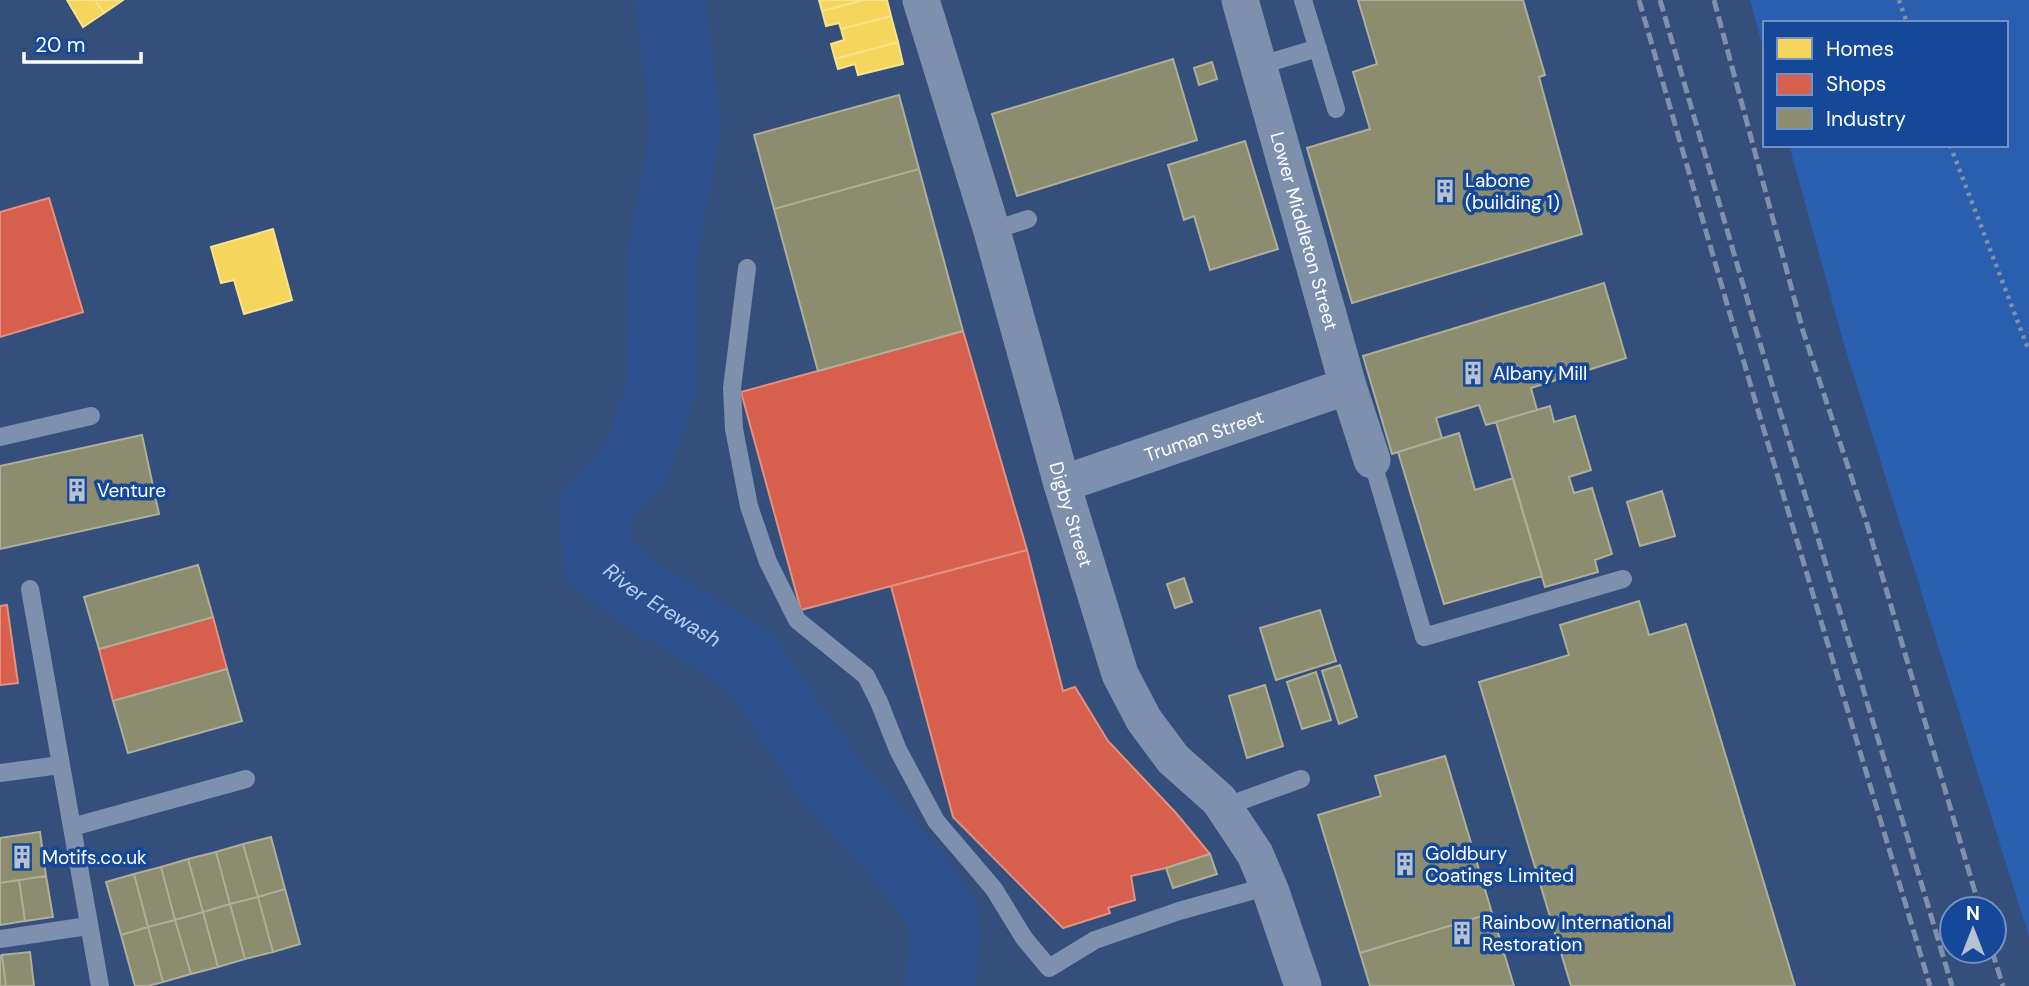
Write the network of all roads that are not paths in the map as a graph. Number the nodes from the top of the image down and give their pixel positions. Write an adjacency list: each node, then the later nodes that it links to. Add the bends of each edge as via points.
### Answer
1 (922, 0): 8 (street, Digby Street)
2 (1240, 0): 5 (street, Lower Middleton Street)
3 (1303, 0): 4 (lane)
4 (1318, 48): 5 (lane); 6 (lane)
5 (1258, 66): 10 (street, Lower Middleton Street)
6 (1336, 109)
7 (1028, 219): 8 (lane)
8 (992, 231): 14 (street, Digby Street)
9 (747, 268): 23 (lane, via 732,388 734,429 749,506 768,562 797,620 866,676 936,821 994,889 1048,968 1095,940)
10 (1348, 386): 13 (street, Lower Middleton Street); 14 (street, Truman Street, via 1253,429)
11 (91, 416): 12 (lane)
12 (0, 437)
13 (1372, 460): 15 (lane, via 1424,638)
14 (1062, 484): 21 (street, Digby Street, via 1104,600 1120,674 1144,720 1173,760)
15 (1623, 579)
16 (30, 589): 17 (lane)
17 (60, 765): 18 (lane); 22 (lane)
18 (0, 773)
19 (246, 779): 22 (lane)
20 (1301, 779): 21 (lane)
21 (1224, 807): 23 (street, Digby Street, via 1255,854)
22 (72, 827): 24 (lane)
23 (1269, 886): 27 (street, Digby Street)
24 (88, 926): 25 (lane); 26 (lane)
25 (0, 939)
26 (100, 986)
27 (1303, 986)

